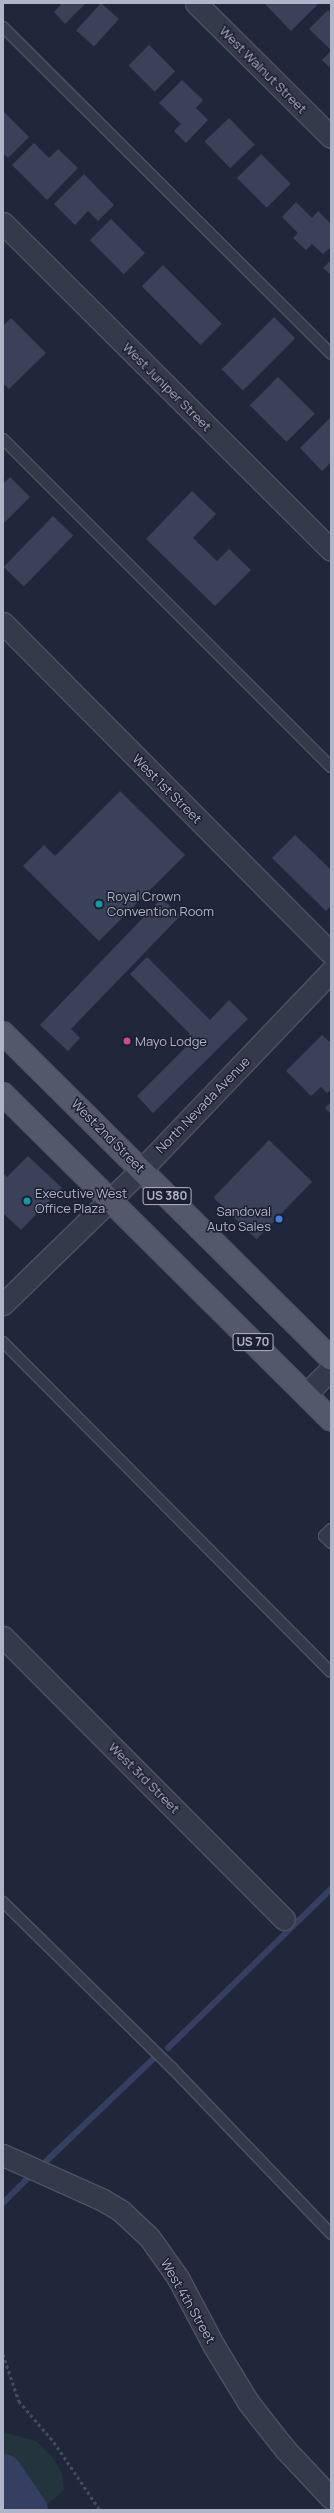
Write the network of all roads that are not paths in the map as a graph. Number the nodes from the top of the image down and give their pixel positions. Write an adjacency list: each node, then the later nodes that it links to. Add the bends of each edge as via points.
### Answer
1 (196, 3): 3 (street, West Walnut Street)
2 (3, 27): 5 (lane)
3 (331, 137)
4 (3, 223): 7 (street, West Juniper Street)
5 (331, 354)
6 (3, 439): 9 (lane)
7 (331, 550)
8 (3, 623): 10 (street, West 1st Street)
9 (331, 767)
10 (331, 953)
11 (331, 971): 14 (street, North Nevada Avenue)
12 (3, 1033): 14 (main road, West 2nd Street / US 380)
13 (3, 1094): 15 (main road, US 70)
14 (141, 1170): 15 (street, North Nevada Avenue); 18 (main road, West 2nd Street / US 380)
15 (110, 1201): 16 (street, North Nevada Avenue); 20 (main road, US 70)
16 (3, 1304)
17 (3, 1342): 25 (lane)
18 (331, 1359)
19 (331, 1368): 20 (street)
20 (306, 1394): 21 (main road, US 70)
21 (331, 1420)
22 (331, 1529): 23 (lane, via 324,1536)
23 (331, 1543)
24 (3, 1637): 27 (street, West 3rd Street)
25 (331, 1672)
26 (3, 1902): 29 (lane, via 172,2068)
27 (284, 1919)
28 (3, 2155): 30 (street, West 4th Street, via 103,2200 121,2211 148,2237 178,2278 214,2346 248,2402 285,2449)
29 (331, 2234)
30 (331, 2498)

